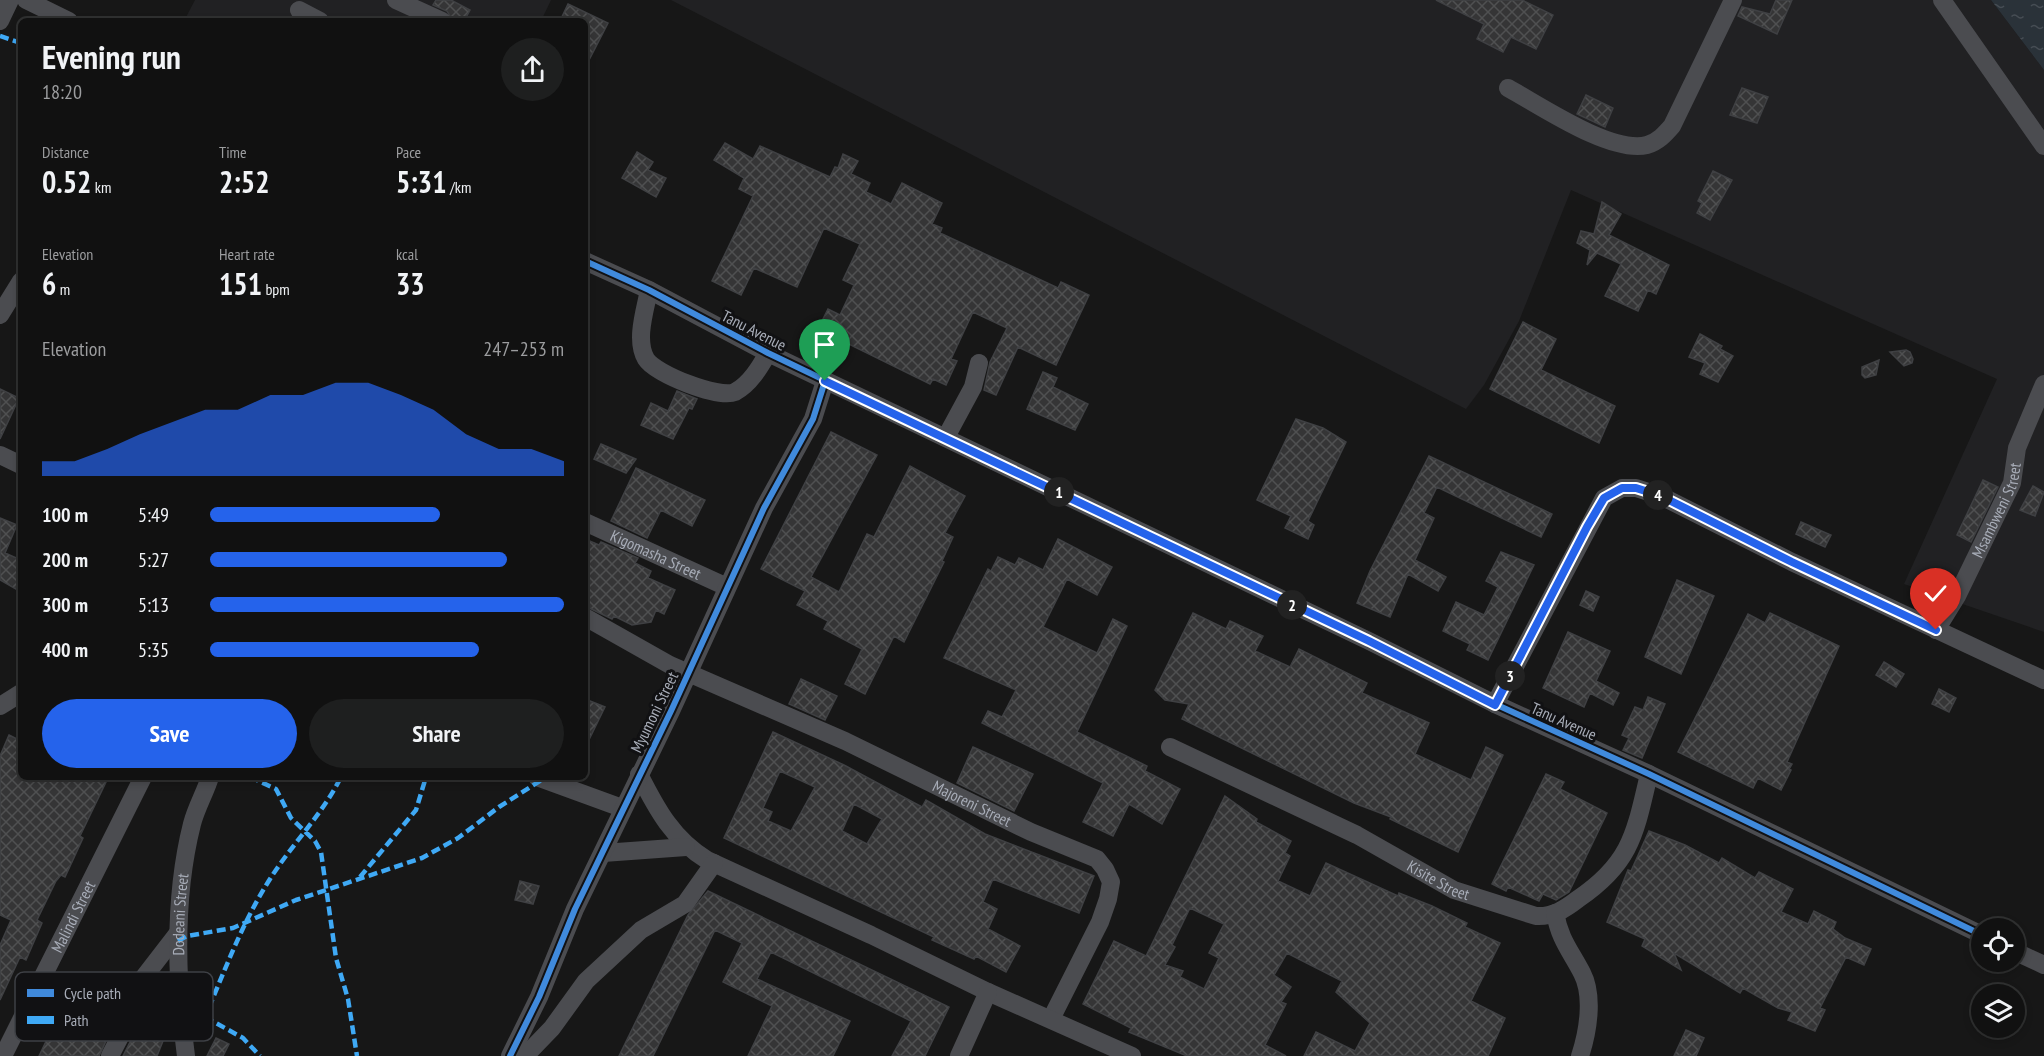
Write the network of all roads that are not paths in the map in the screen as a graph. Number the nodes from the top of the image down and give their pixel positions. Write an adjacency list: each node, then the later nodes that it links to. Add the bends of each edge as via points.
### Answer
1 (10, 0): 10 (street)
2 (26, 0): 7 (street)
3 (396, 0): 9 (street)
4 (1733, 0): 11 (street, via 1672,126 1648,145 1622,146 1602,139)
5 (1942, 0): 12 (street)
6 (299, 10): 8 (street)
7 (63, 18)
8 (314, 18)
9 (435, 18)
10 (0, 21)
11 (1508, 88)
12 (2044, 146)
13 (588, 262): 15 (street, Tanu Avenue)
14 (18, 286): 16 (street)
15 (649, 290): 17 (street, Tanu Avenue); 17 (street, via 642,337 646,359 654,367 710,392 727,394 743,386)
16 (0, 315)
17 (768, 353): 19 (street, Tanu Avenue)
18 (979, 363): 21 (street, via 973,387)
19 (825, 381): 21 (street, Tanu Avenue); 25 (street, Myumoni Street, via 813,419 764,508)
20 (2044, 384): 27 (street, Msambweni Street, via 2017,448 2012,483 1957,596)
21 (946, 437): 31 (street, Tanu Avenue)
22 (0, 454): 23 (street)
23 (18, 463)
24 (588, 523): 25 (street, Kigomasha Street)
25 (727, 587): 28 (street, Myumoni Street)
26 (588, 619): 28 (street, Majoreni Street)
27 (1936, 630): 29 (street); 31 (street, via 1661,496 1622,488 1604,498 1587,527)
28 (688, 673): 34 (street, Myumoni Street); 52 (street, Majoreni Street, via 845,741 1102,864 1111,882 1108,899)
29 (2044, 680)
30 (18, 695): 32 (street)
31 (1495, 705): 35 (street, Tanu Avenue)
32 (0, 706)
33 (1170, 747): 43 (street, Kisite Street, via 1357,835 1454,890 1536,916)
34 (639, 774): 39 (street, Myumoni Street); 40 (street, via 658,810)
35 (1649, 774): 43 (street, via 1630,841 1616,868 1601,884); 44 (street, Tanu Avenue)
36 (141, 780): 48 (street, Malindi Street)
37 (209, 780): 45 (street, Dodeani Street, via 192,825)
38 (545, 780): 39 (street)
39 (622, 808): 41 (street, Myumoni Street)
40 (686, 847): 41 (street); 42 (street)
41 (603, 853): 59 (street, Myumoni Street)
42 (714, 863): 51 (street); 60 (street, via 685,904 641,930 586,981 552,1028)
43 (1555, 913): 63 (street, via 1562,940 1587,989 1588,1012)
44 (1971, 930)
45 (177, 933): 49 (street); 50 (street, Dodeani Street)
46 (2025, 956): 47 (street)
47 (2044, 965)
48 (45, 972)
49 (148, 972)
50 (178, 972)
51 (988, 992): 52 (street); 61 (street)
52 (1051, 1019): 62 (street)
53 (15, 1032): 56 (street, Malindi Street)
54 (118, 1041): 57 (street)
55 (184, 1041): 58 (street, Dodeani Street)
56 (3, 1056)
57 (110, 1056)
58 (186, 1056)
59 (510, 1056)
60 (525, 1056)
61 (959, 1056)
62 (1132, 1056)
63 (1580, 1056)

